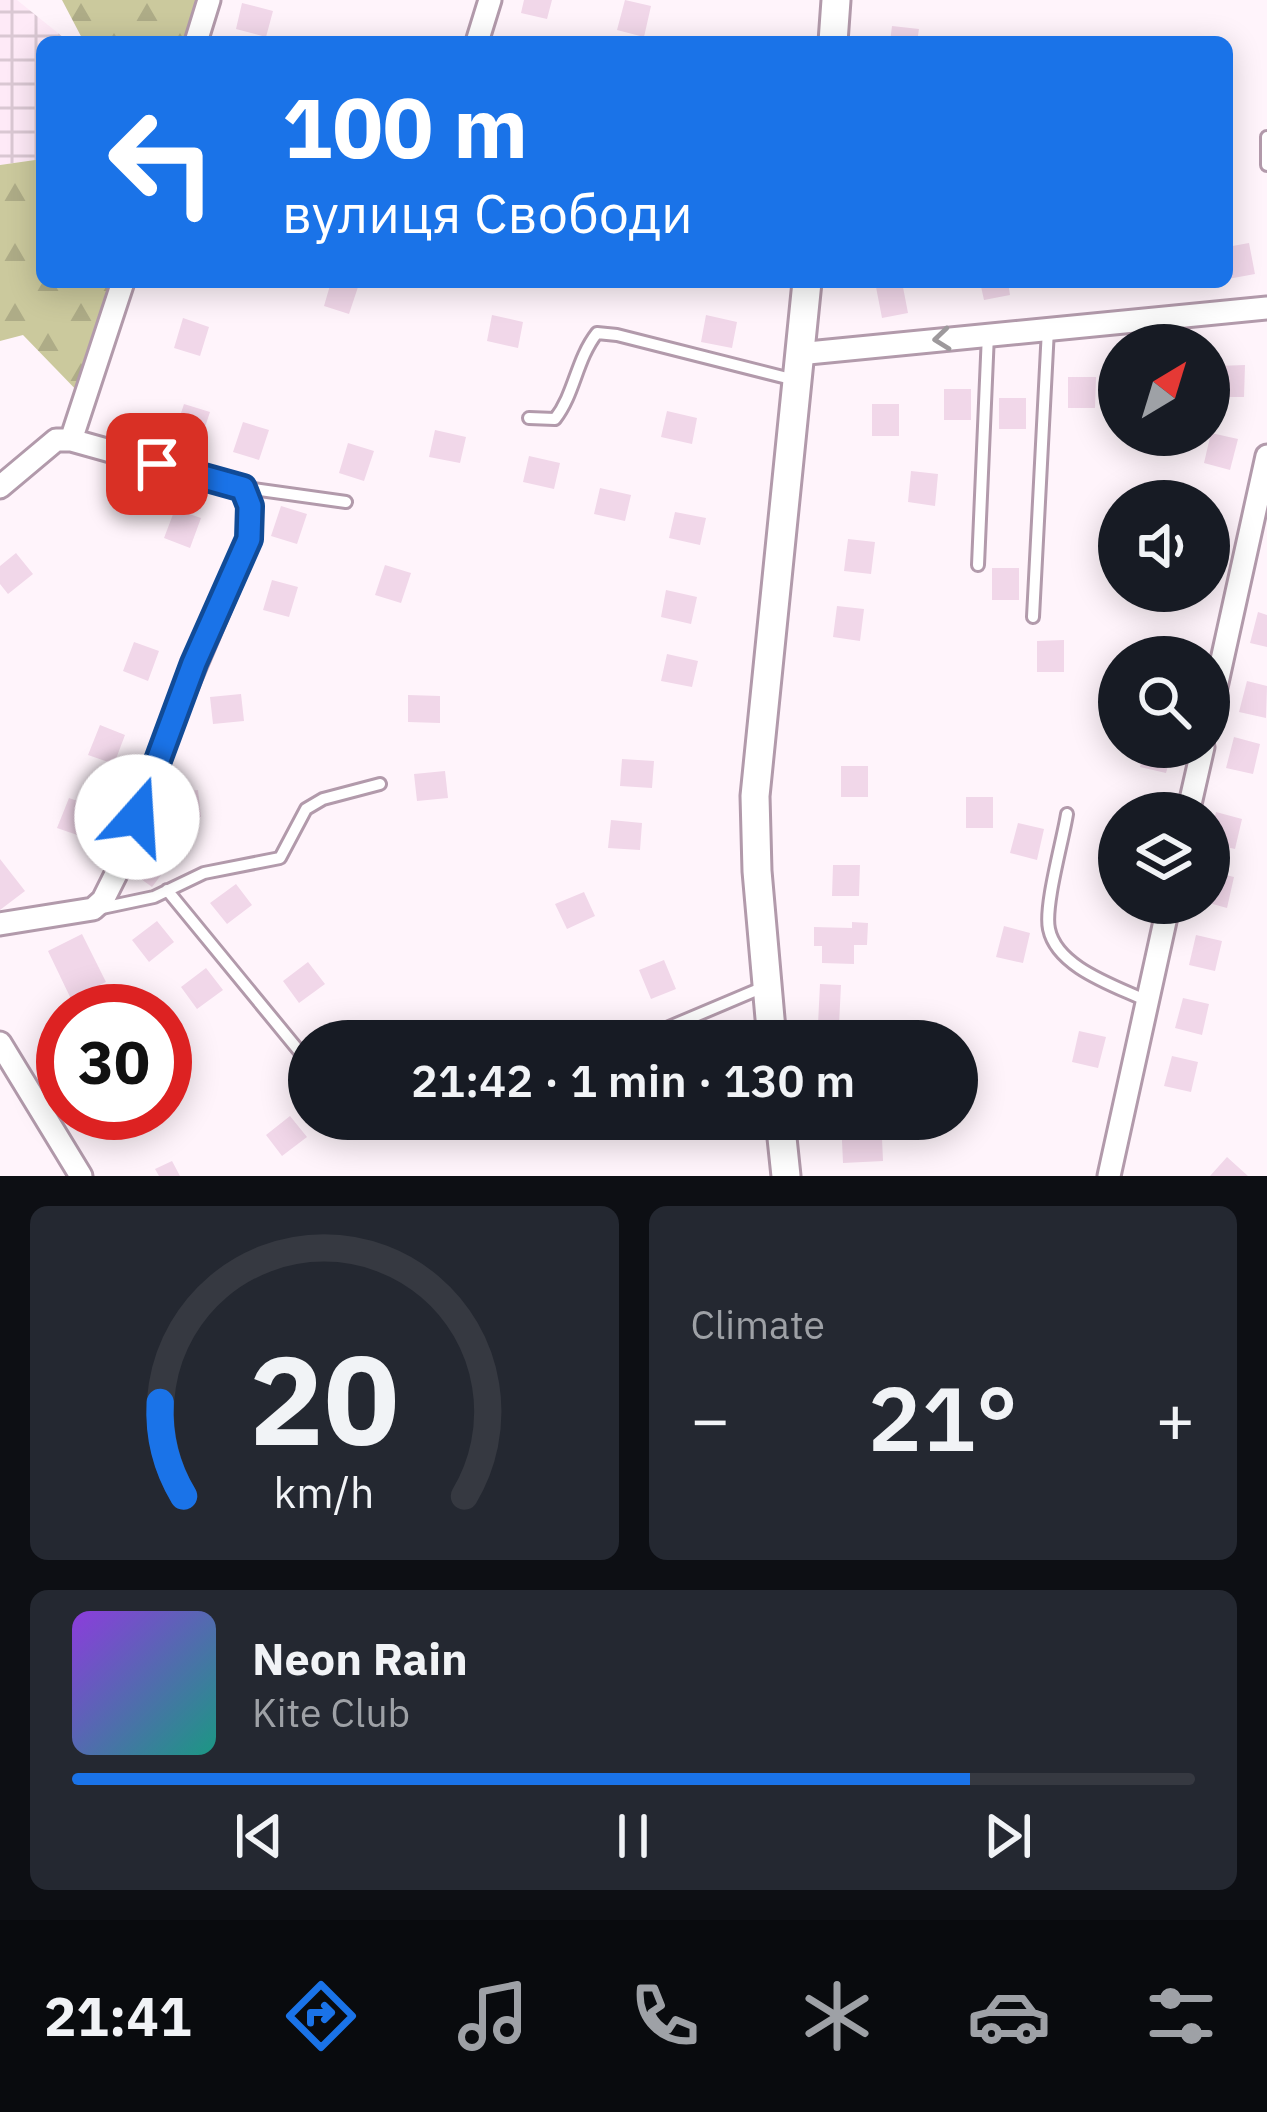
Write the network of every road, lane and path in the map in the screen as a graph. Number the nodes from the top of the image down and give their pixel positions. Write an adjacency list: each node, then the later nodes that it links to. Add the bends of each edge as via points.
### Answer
1 (208, 0): 4 (street)
2 (490, 0): 5 (street)
3 (836, 0): 6 (street)
4 (198, 36)
5 (479, 36)
6 (833, 36)
7 (1267, 137): 8 (lane)
8 (1267, 165)
9 (121, 288): 16 (street)
10 (806, 288): 14 (street)
11 (1267, 308): 12 (street)
12 (1048, 328): 13 (street); 22 (lane)
13 (988, 334): 14 (street, one-way to 14); 21 (lane)
14 (796, 367): 15 (lane, via 597,333 555,418); 30 (street, via 756,779)
15 (530, 418)
16 (71, 440): 18 (street, via 56,440); 19 (street)
17 (1266, 461): 23 (street)
18 (0, 487)
19 (243, 488): 20 (lane); 27 (street, via 249,539 122,862)
20 (346, 502)
21 (978, 566)
22 (1033, 617)
23 (1227, 636)
24 (380, 784): 26 (lane, via 307,809 280,858 204,873)
25 (1067, 814): 31 (lane, via 1049,928 1084,970)
26 (167, 890): 27 (lane); 34 (lane)
27 (93, 909): 28 (street)
28 (0, 924)
29 (1164, 924): 31 (street)
30 (767, 986): 32 (lane); 33 (street)
31 (1147, 1001): 39 (street)
32 (686, 1020)
33 (770, 1020)
34 (288, 1037)
35 (0, 1043): 37 (street)
36 (782, 1140): 38 (street)
37 (81, 1176)
38 (786, 1176)
39 (1109, 1176)

